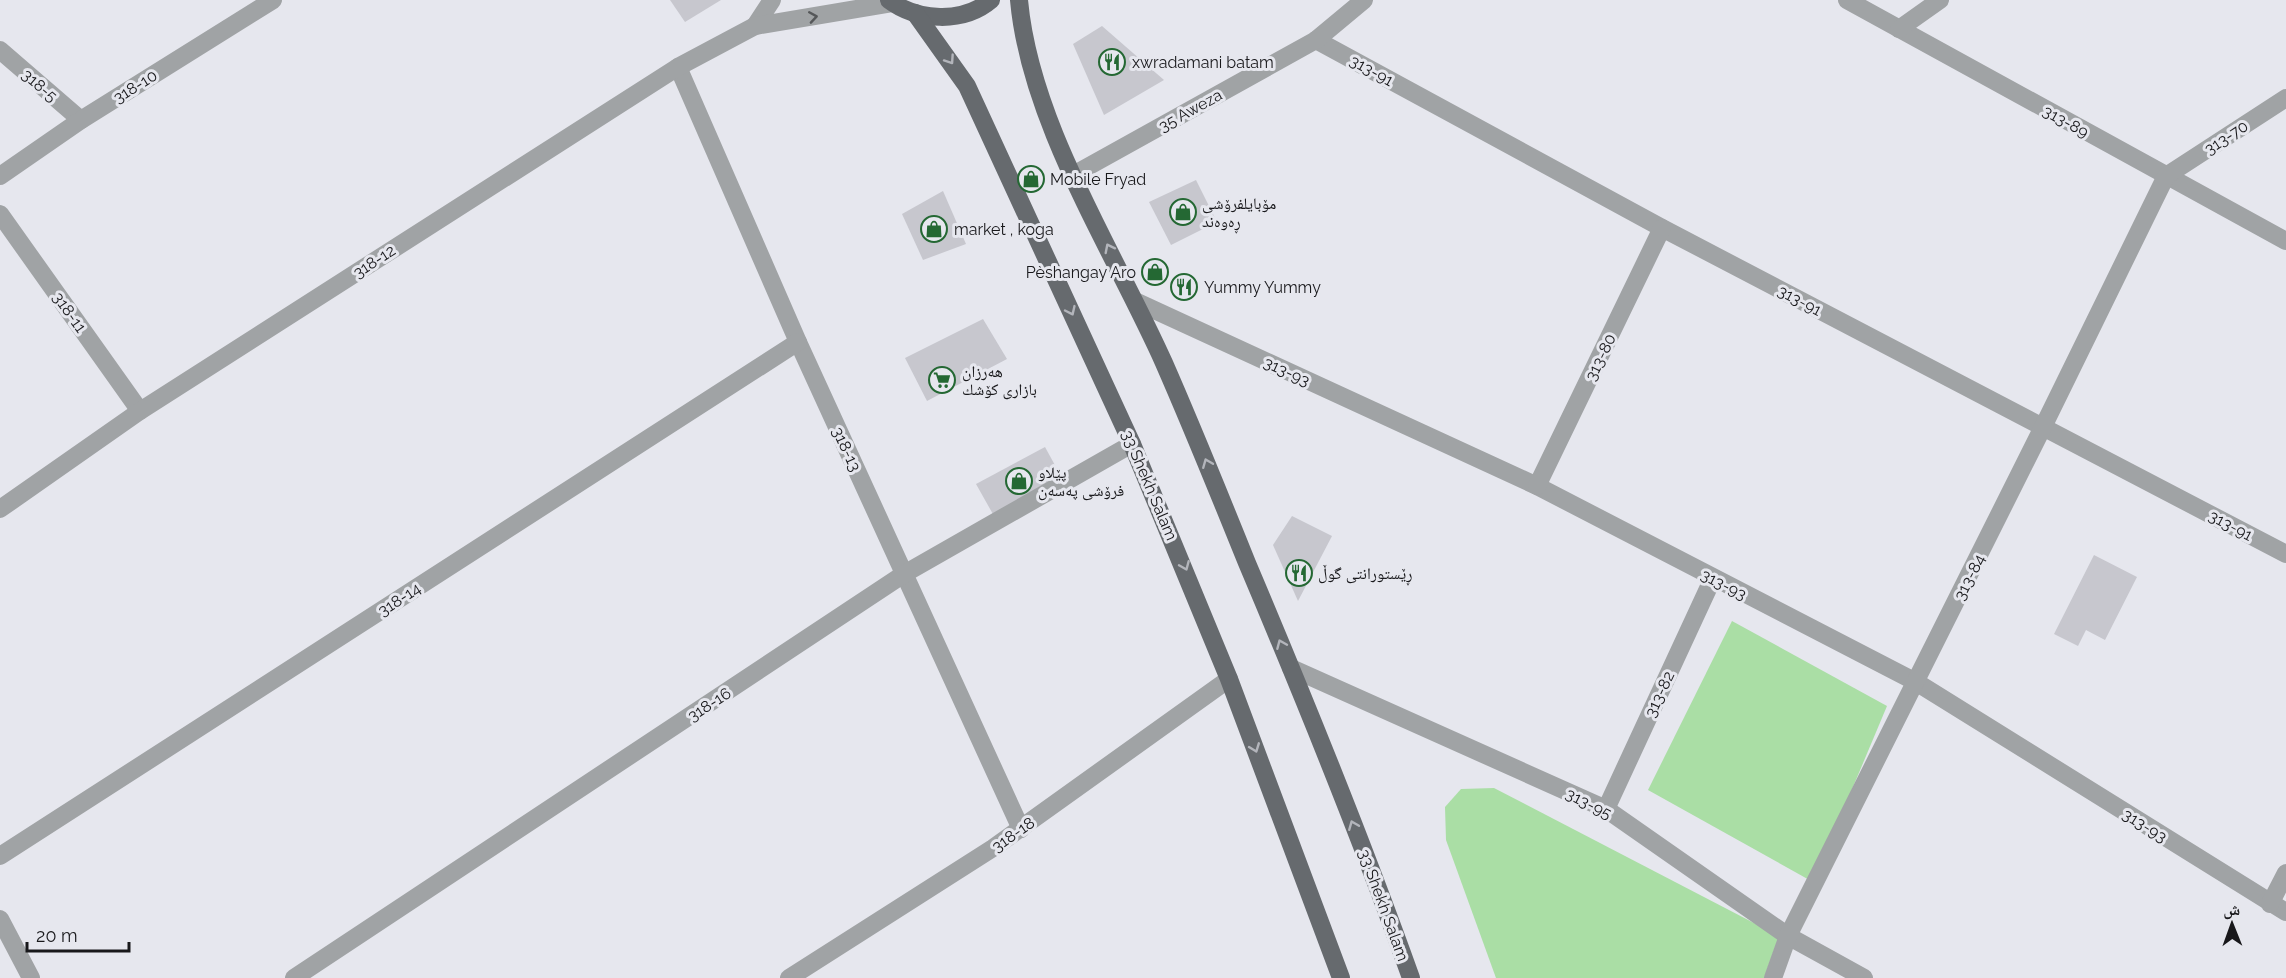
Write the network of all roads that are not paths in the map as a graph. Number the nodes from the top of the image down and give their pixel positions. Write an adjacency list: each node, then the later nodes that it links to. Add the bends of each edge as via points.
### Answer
1 (273, 0): 16 (street, 318-10)
2 (772, 0): 10 (street, 318-12)
3 (991, 0): 9 (main road, via 969,13 938,18)
4 (1019, 0): 17 (main road, 33 Shekh Salam, via 1031,70)
5 (1364, 0): 12 (street, 35 Aweza)
6 (1846, 0): 11 (street, 313-89)
7 (1940, 0): 11 (street)
8 (890, 1): 9 (main road); 10 (street, 318-12, one-way to 8)
9 (915, 13): 27 (main road, 33 Shekh Salam, one-way to 27, via 967,86)
10 (755, 26): 14 (street, 318-12)
11 (1899, 29): 19 (street, 313-89)
12 (1316, 40): 17 (street, 35 Aweza); 21 (street, 313-91)
13 (0, 50): 16 (street, 318-5)
14 (678, 66): 24 (street, 318-13); 25 (street, 318-12)
15 (2286, 98): 19 (street, 313-70)
16 (81, 120): 18 (street, 318-10)
17 (1073, 174): 23 (main road, 33 Shekh Salam, one-way to 17)
18 (0, 176)
19 (2166, 176): 22 (street, 313-89); 26 (street, 313-84)
20 (0, 214): 25 (street, 318-11)
21 (1662, 228): 26 (street, 313-91); 28 (street, 313-80)
22 (2286, 241)
23 (1137, 302): 28 (street, 313-93); 33 (main road, 33 Shekh Salam, one-way to 23)
24 (798, 342): 31 (street, 318-13); 38 (street, 318-14)
25 (140, 411): 29 (street, 318-12)
26 (2043, 427): 30 (street, 313-91); 35 (street, 313-84)
27 (1132, 444): 31 (street, 318-16); 34 (main road, 33 Shekh Salam, one-way to 34)
28 (1537, 486): 32 (street, 313-93)
29 (0, 508)
30 (2286, 554)
31 (904, 574): 37 (street, 318-13); 44 (street, 318-16)
32 (1713, 578): 35 (street, 313-93); 36 (street, 313-82)
33 (1292, 668): 36 (street, 313-95); 47 (main road, 33 Shekh Salam, one-way to 33)
34 (1229, 679): 37 (street, 318-18); 46 (main road, 33 Shekh Salam, one-way to 46)
35 (1916, 682): 40 (street, 313-93); 42 (street, 313-84)
36 (1605, 809): 42 (street, 313-95)
37 (1021, 829): 45 (street, 318-18)
38 (0, 856)
39 (2286, 873): 40 (street)
40 (2278, 908)
41 (0, 919): 43 (street)
42 (1788, 936): 48 (street, 313-84); 49 (street, 313-95)
43 (31, 978)
44 (294, 978)
45 (789, 978)
46 (1341, 978)
47 (1411, 978)
48 (1773, 978)
49 (1864, 978)

